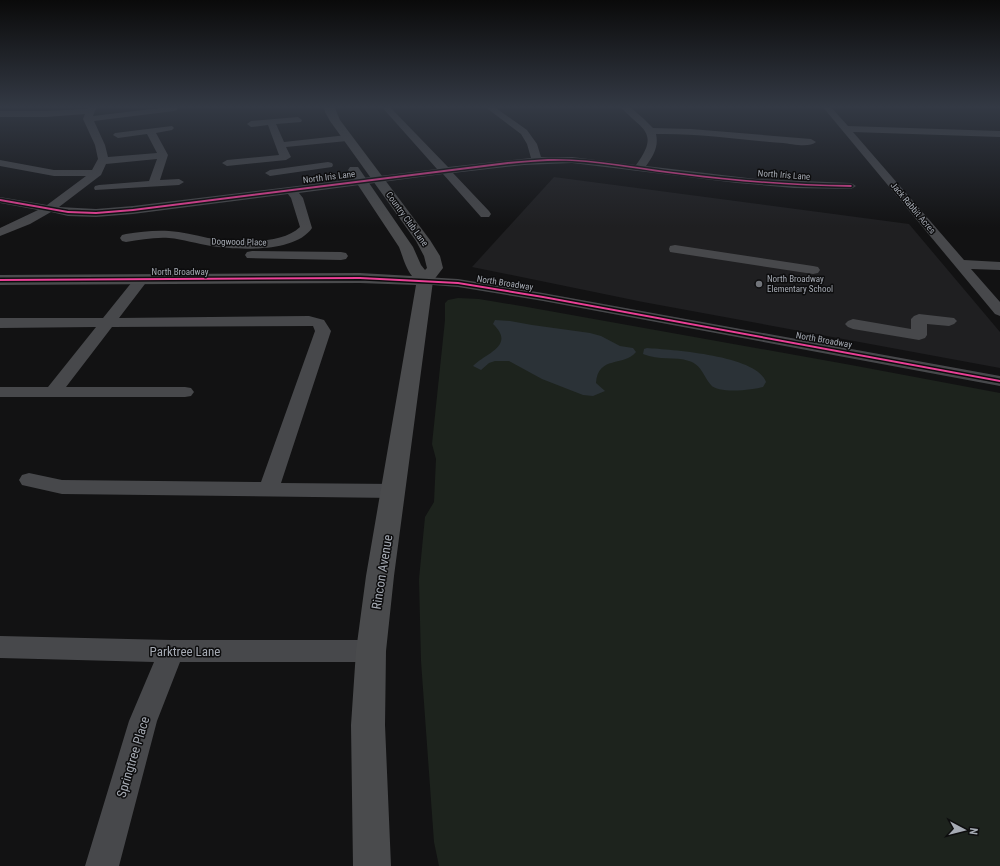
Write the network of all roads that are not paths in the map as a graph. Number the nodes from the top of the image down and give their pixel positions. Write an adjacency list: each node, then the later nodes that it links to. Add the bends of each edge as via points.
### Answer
1 (100, 146): 15 (street)
2 (159, 146): 11 (street)
3 (281, 146): 12 (street)
4 (337, 146): 10 (main road)
5 (354, 146): 26 (main road, Country Club Lane)
6 (422, 146): 22 (street)
7 (533, 146): 14 (street)
8 (653, 146): 20 (street, via 649,157)
9 (861, 146): 45 (street, Jack Rabbit Acres)
10 (341, 152)
11 (163, 155): 15 (street); 24 (street)
12 (286, 157): 13 (street); 21 (street)
13 (266, 159): 17 (street); 25 (street)
14 (538, 160): 20 (street, North Iris Lane, via 572,160); 22 (street, North Iris Lane)
15 (103, 161): 23 (street)
16 (0, 163): 23 (street, via 54,173)
17 (227, 163)
18 (350, 164): 27 (main road, Country Club Lane)
19 (328, 165): 21 (street)
20 (639, 168): 31 (street, North Iris Lane, via 700,176)
21 (291, 170): 25 (street)
22 (444, 171): 26 (street, North Iris Lane); 37 (street)
23 (96, 173): 36 (street)
24 (158, 173): 28 (street, via 177,173); 30 (street)
25 (270, 173): 29 (street)
26 (378, 179): 27 (street, North Iris Lane); 50 (main road, Country Club Lane, via 432,256 436,268)
27 (361, 181): 33 (street, North Iris Lane); 50 (main road, Country Club Lane, via 406,247 413,266)
28 (179, 182): 30 (street); 34 (street)
29 (274, 183)
30 (153, 184): 32 (street)
31 (851, 186)
32 (99, 188)
33 (291, 190): 36 (street, North Iris Lane, via 96,213); 39 (street, via 297,198 306,228)
34 (181, 195)
35 (0, 200): 36 (street, North Iris Lane)
36 (49, 209): 38 (street)
37 (485, 214)
38 (0, 232)
39 (303, 233): 40 (street, Dogwood Place, via 291,239 251,244 212,242 161,234); 43 (street)
40 (126, 238)
41 (675, 249): 47 (street)
42 (228, 255): 43 (street)
43 (297, 256): 44 (street)
44 (341, 256)
45 (960, 264): 46 (street); 51 (street, Jack Rabbit Acres)
46 (1000, 266)
47 (813, 270)
48 (0, 280): 49 (main road, North Broadway)
49 (142, 280): 50 (main road, North Broadway, via 360,278); 53 (street)
50 (425, 281): 56 (street, North Broadway, via 543,297); 62 (main road, Rincon Avenue)
51 (1000, 311)
52 (949, 321): 55 (street, via 919,318 919,335)
53 (108, 322): 54 (street); 58 (street); 61 (street, via 310,320 319,323 323,331)
54 (0, 323)
55 (853, 324)
56 (1000, 381)
57 (0, 392): 58 (street)
58 (53, 392): 59 (street)
59 (185, 392)
60 (29, 480): 61 (street, via 62,487)
61 (269, 489): 62 (street)
62 (394, 491): 64 (main road, Rincon Avenue)
63 (0, 647): 65 (street, Parktree Lane)
64 (371, 650): 65 (street, Parktree Lane); 67 (main road, Rincon Avenue, via 368,725)
65 (171, 651): 66 (street, Springtree Place, via 143,721)
66 (102, 866)
67 (372, 866)

